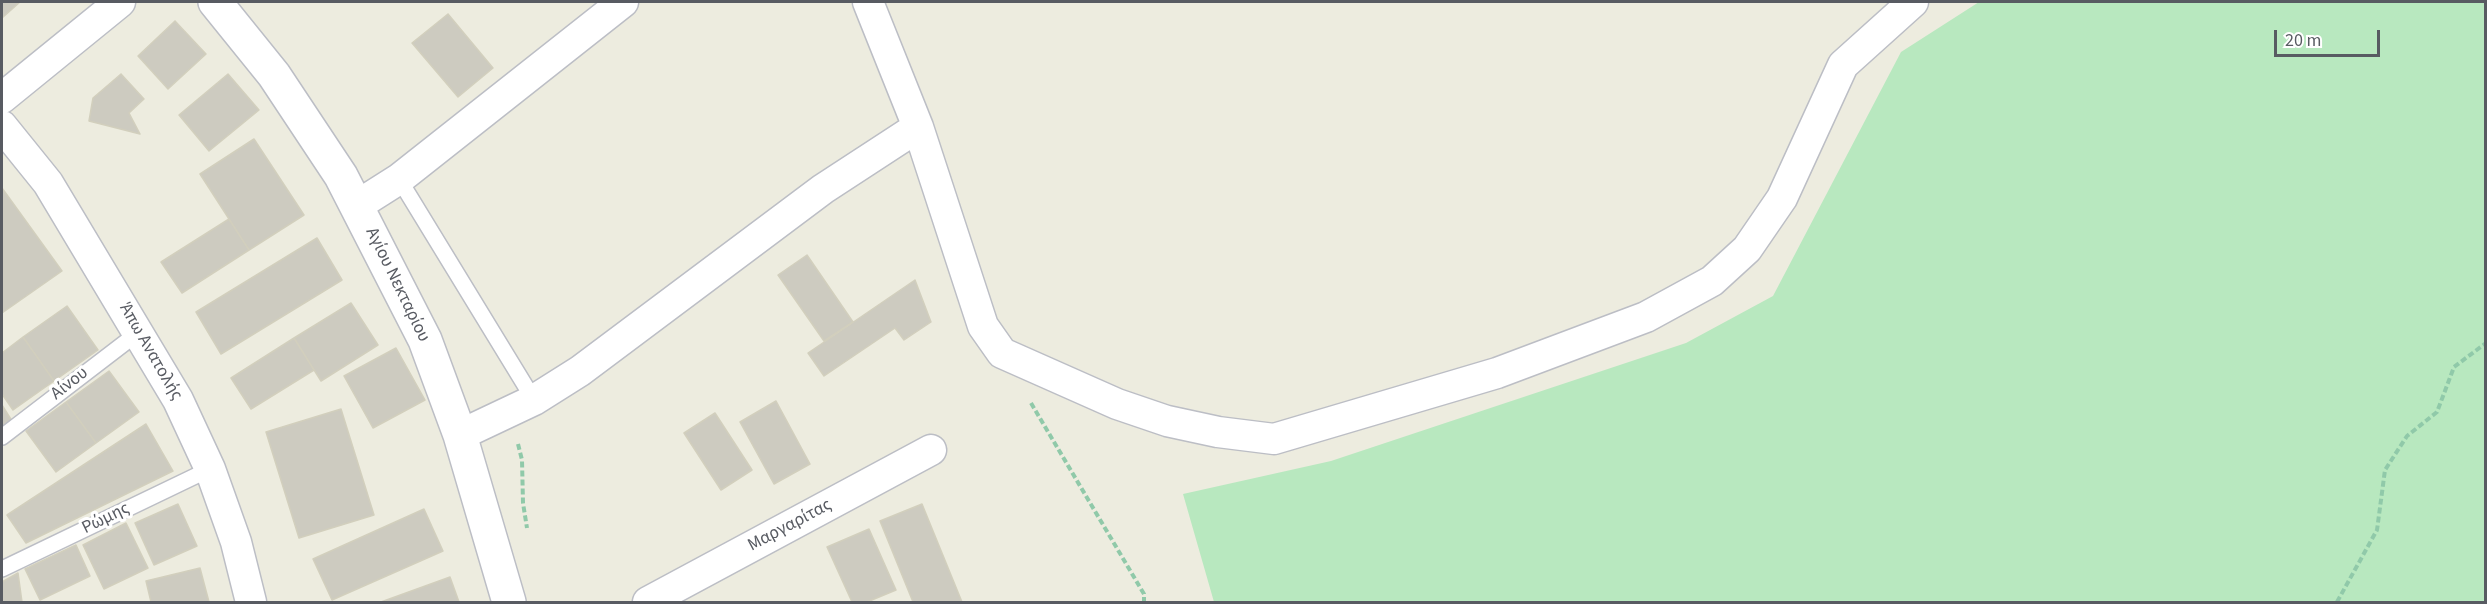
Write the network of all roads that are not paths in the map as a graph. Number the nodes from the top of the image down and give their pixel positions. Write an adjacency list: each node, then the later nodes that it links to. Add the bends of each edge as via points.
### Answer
1 (120, 2): 6 (street)
2 (215, 2): 10 (street, Αγίου Νεκταρίου, via 274,75)
3 (623, 2): 9 (street)
4 (868, 2): 8 (street)
5 (1913, 2): 8 (street, via 1843,65 1782,198 1747,249 1712,281 1646,317 1497,373 1274,439 1167,421 1117,404 1002,353 983,326)
6 (2, 98)
7 (2, 126): 11 (street, Άπω Ανατολής, via 48,183)
8 (918, 127): 12 (street, via 822,189 640,329)
9 (399, 179): 10 (street); 12 (lane)
10 (358, 205): 13 (street, Αγίου Νεκταρίου, via 425,340)
11 (139, 332): 14 (lane, Αίνου); 16 (street, Άπω Ανατολής, via 178,400)
12 (521, 406): 13 (street)
13 (460, 435): 19 (street, Αγίου Νεκταρίου)
14 (2, 437)
15 (931, 450): 20 (street, Μαργαρίτας)
16 (210, 469): 17 (lane, Ρώμης); 18 (street, Άπω Ανατολής, via 236,542)
17 (2, 569)
18 (251, 603)
19 (508, 603)
20 (648, 603)

